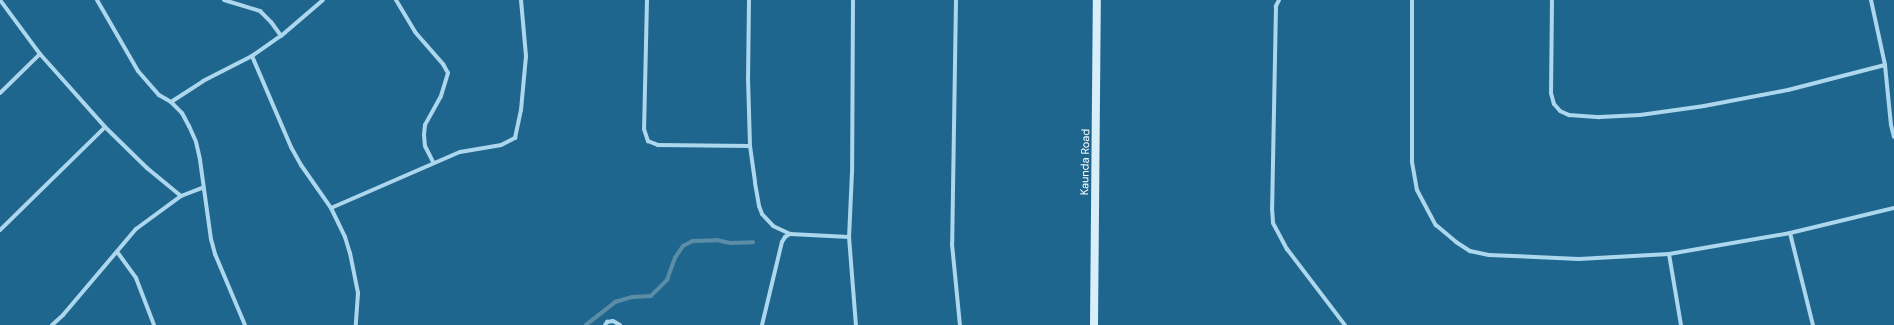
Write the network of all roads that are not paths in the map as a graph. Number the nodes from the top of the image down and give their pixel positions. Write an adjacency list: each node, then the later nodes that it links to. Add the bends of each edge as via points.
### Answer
1 (0, 0): 17 (street)
2 (97, 0): 21 (street, via 138,72 159,95)
3 (224, 0): 16 (street, via 260,12)
4 (322, 0): 16 (street)
5 (396, 0): 25 (street, via 415,32 448,73 441,96 425,125 425,146)
6 (521, 0): 25 (street, via 526,56 521,110 515,138 501,145 460,152)
7 (647, 0): 24 (street, via 644,129 648,142 658,145)
8 (749, 0): 24 (street)
9 (853, 0): 33 (street)
10 (956, 0): 44 (street, via 952,244)
11 (1097, 0): 45 (street, Kaunda Road)
12 (1279, 0): 46 (street, via 1276,6 1273,223 1287,249)
13 (1412, 0): 35 (street, via 1412,162 1417,190 1436,225 1470,251 1489,255 1579,259)
14 (1552, 0): 19 (street, via 1551,93 1560,111 1569,115 1607,117 1653,114 1788,90)
15 (1871, 0): 19 (street)
16 (281, 36): 18 (street)
17 (40, 54): 20 (street); 22 (street)
18 (252, 56): 21 (street, via 203,81); 28 (street, via 291,147)
19 (1885, 65): 23 (street)
20 (0, 93)
21 (171, 102): 26 (street, via 182,113 196,142)
22 (105, 126): 27 (street, via 147,168); 30 (street)
23 (1894, 137)
24 (750, 146): 32 (street, via 754,183 762,214 773,226)
25 (433, 162): 28 (street)
26 (202, 188): 27 (street); 38 (street, via 215,254)
27 (181, 196): 34 (street, via 136,230)
28 (330, 208): 39 (street, via 346,237 350,253 358,293)
29 (1894, 208): 31 (street)
30 (0, 230)
31 (1790, 233): 35 (street); 48 (street)
32 (790, 234): 33 (street); 42 (street, via 782,242)
33 (849, 237): 43 (street)
34 (118, 253): 36 (street, via 63,316); 37 (street, via 136,278)
35 (1669, 254): 47 (street)
36 (52, 325)
37 (154, 325)
38 (245, 325)
39 (356, 325)
40 (605, 325): 41 (street, via 614,321)
41 (620, 325)
42 (762, 325)
43 (856, 325)
44 (960, 325)
45 (1094, 325)
46 (1345, 325)
47 (1680, 325)
48 (1813, 325)

